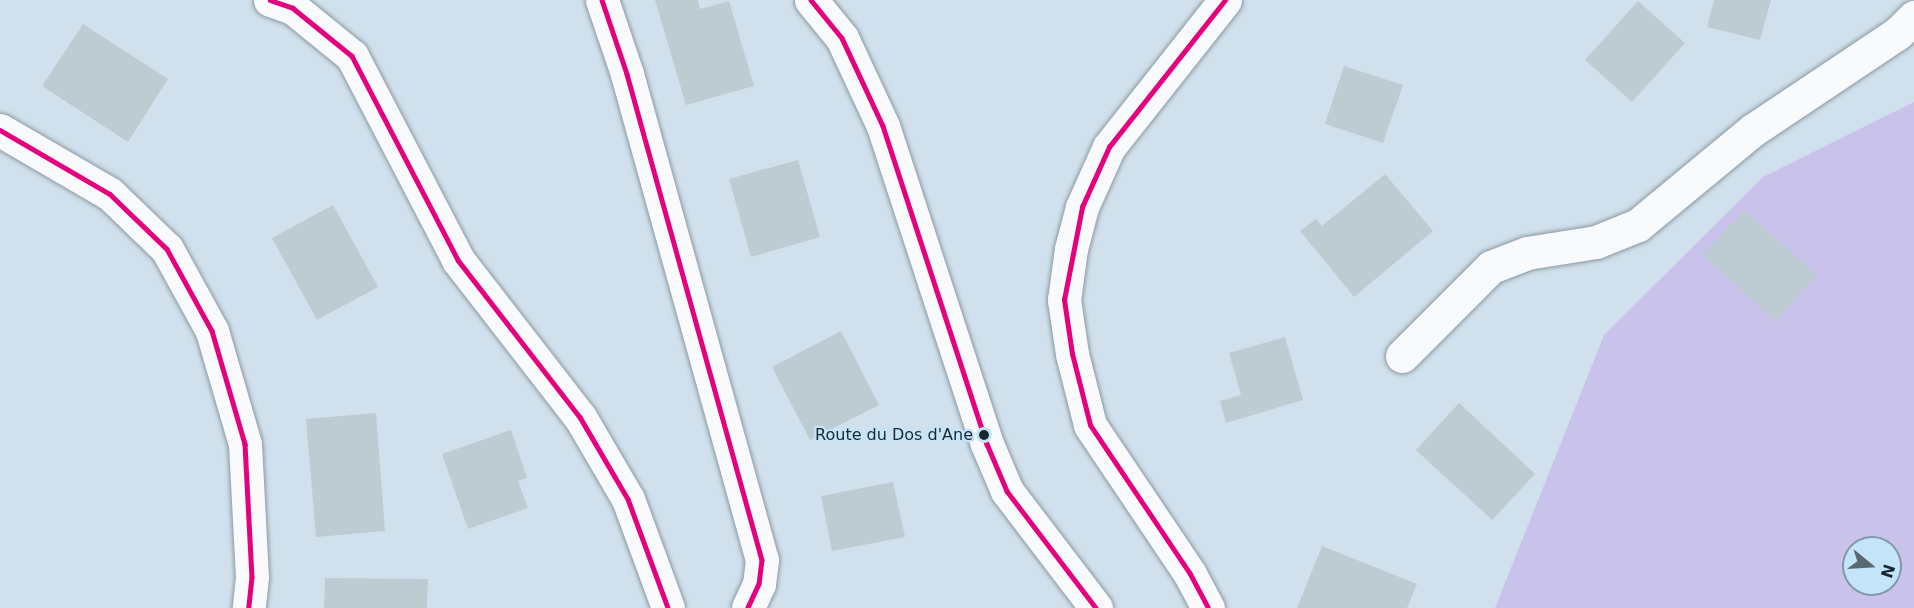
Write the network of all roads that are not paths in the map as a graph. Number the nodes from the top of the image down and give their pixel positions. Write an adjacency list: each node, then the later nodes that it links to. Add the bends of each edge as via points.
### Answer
1 (270, 0): 9 (main road, via 293,8 352,56 458,260 580,417 628,499)
2 (602, 0): 10 (main road, via 627,74 762,560 759,584)
3 (811, 0): 11 (main road, via 842,38 883,126 987,444 1007,491)
4 (1225, 0): 12 (main road, via 1109,147 1082,207 1064,300 1072,354 1090,424 1190,574)
5 (1914, 17): 7 (main road, via 1898,33 1753,130 1638,225 1596,242 1527,253 1491,267)
6 (0, 130): 8 (main road, via 110,194 167,249 212,331 245,444 252,577)
7 (1402, 356)
8 (249, 608)
9 (668, 608)
10 (748, 608)
11 (1095, 608)
12 (1208, 608)

